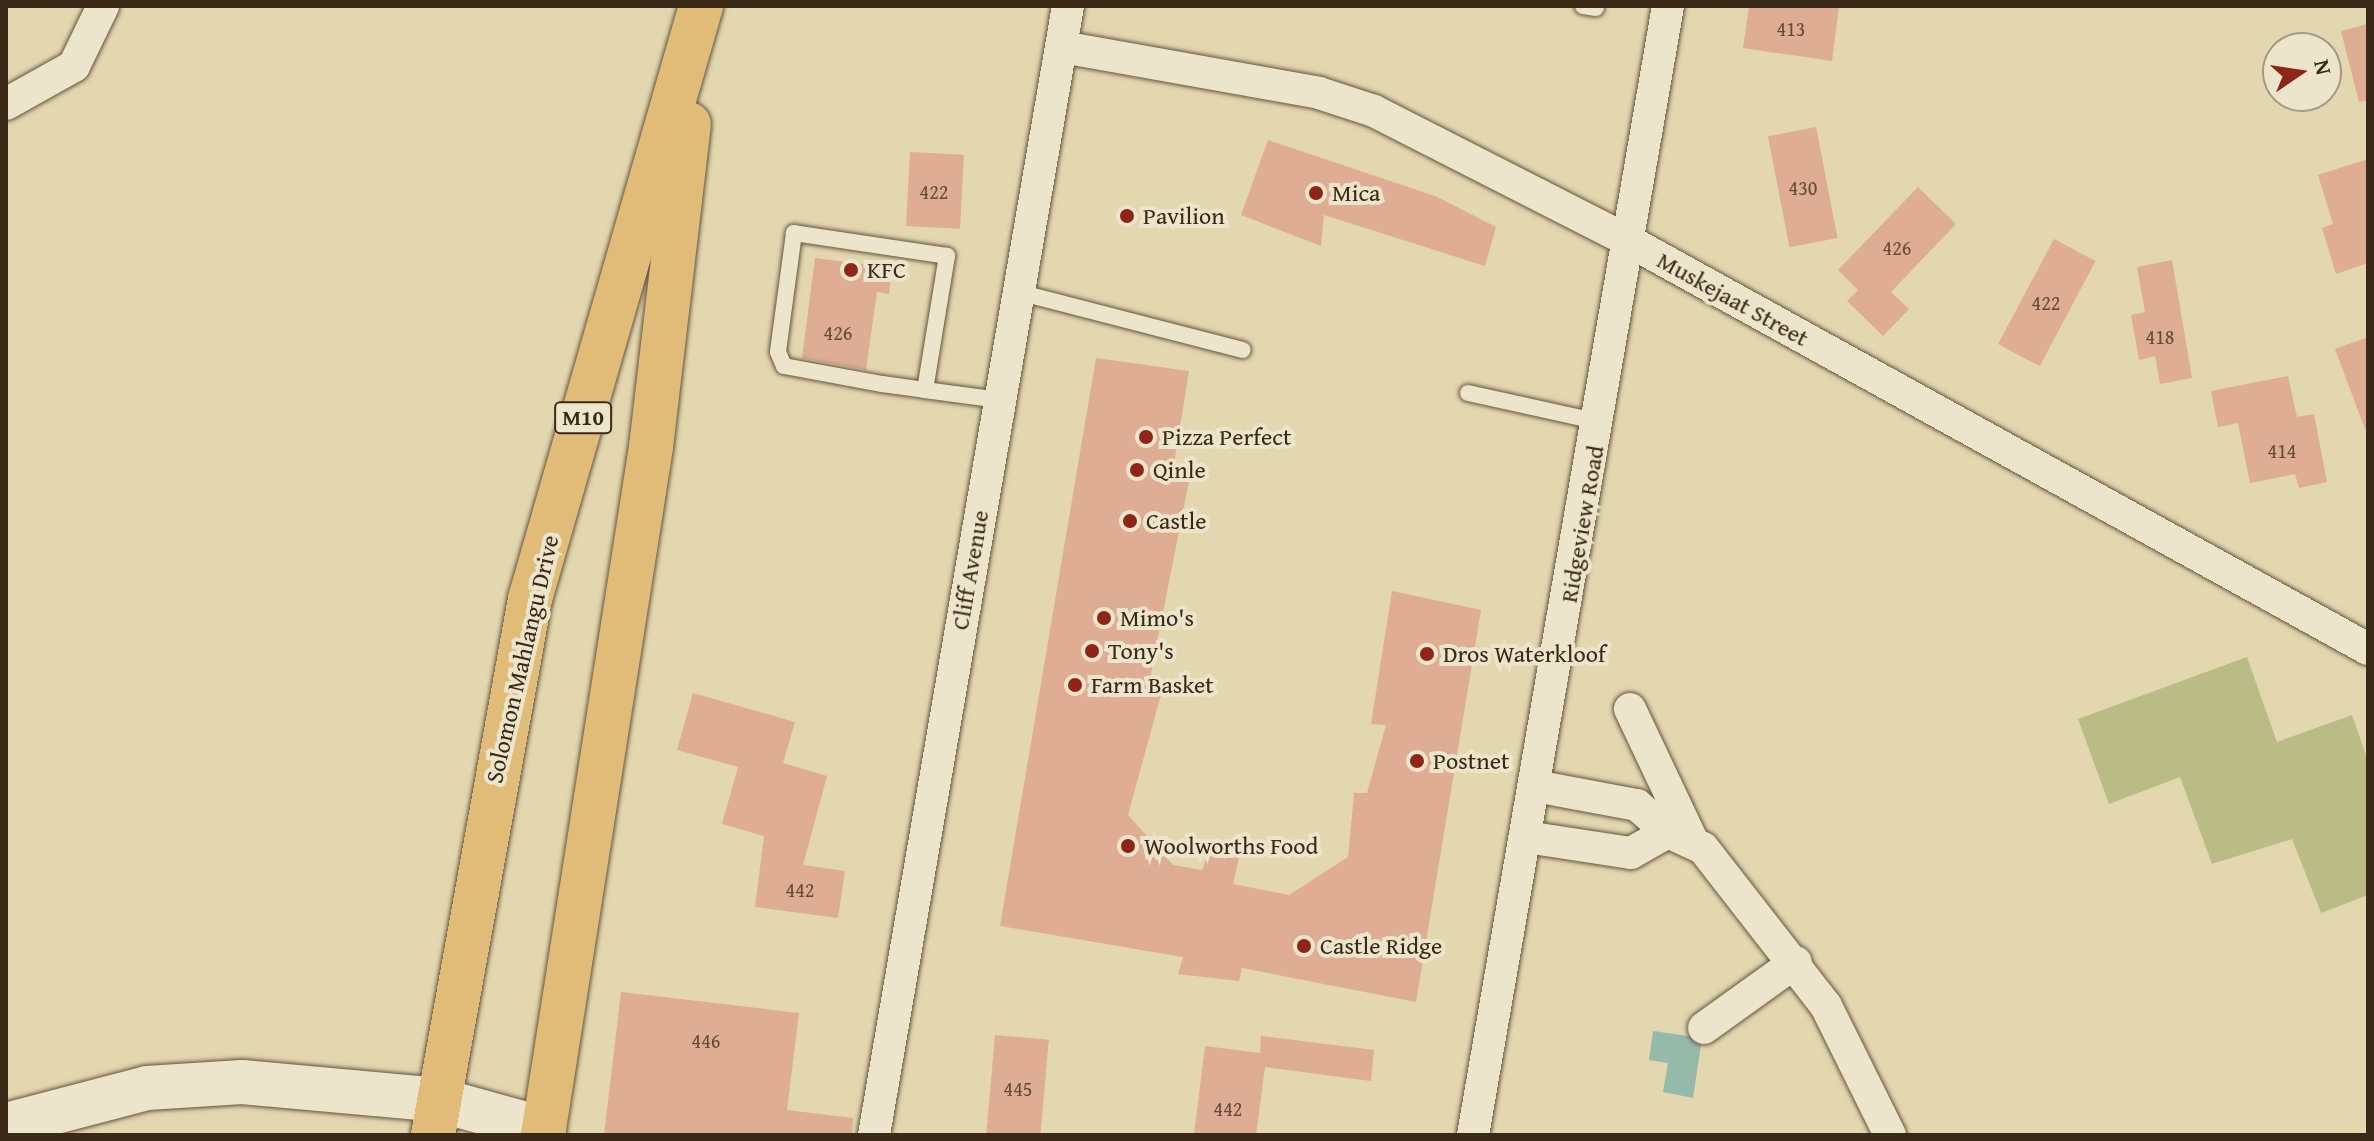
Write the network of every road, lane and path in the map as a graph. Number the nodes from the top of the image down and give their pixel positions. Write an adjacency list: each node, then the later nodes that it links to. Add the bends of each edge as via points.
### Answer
1 (103, 6): 6 (street, via 74,66)
2 (702, 6): 21 (main road, Solomon Mahlangu Drive / M10, via 530,599); 23 (main road, Solomon Mahlangu Drive / M10, via 651,447)
3 (1068, 6): 5 (street, Cliff Avenue)
4 (1668, 6): 7 (street, Ridgeview Road)
5 (1062, 47): 7 (street, Muskejaat Street, via 1319,93 1374,111); 8 (street, Cliff Avenue)
6 (6, 104)
7 (1627, 240): 13 (street, Ridgeview Road); 14 (street, Muskejaat Street)
8 (1018, 292): 9 (lane); 12 (street, Cliff Avenue)
9 (1243, 350)
10 (925, 390): 10 (lane, via 784,366 778,352 794,233 947,256); 12 (lane)
11 (1468, 393): 13 (lane)
12 (999, 400): 24 (street, Cliff Avenue)
13 (1600, 422): 16 (street, Ridgeview Road)
14 (2368, 649)
15 (1630, 709): 17 (street)
16 (1535, 786): 17 (street, via 1637,805); 18 (street, Ridgeview Road)
17 (1680, 836): 18 (street, via 1631,853); 19 (street)
18 (1526, 837): 25 (street, Ridgeview Road)
19 (1796, 962): 20 (street); 26 (street, via 1853,1052)
20 (1704, 1028)
21 (436, 1118): 22 (main road, via 227,1083 147,1088); 23 (main road)
22 (6, 1125)
23 (553, 1133)
24 (874, 1135)
25 (1473, 1135)
26 (1890, 1135)

